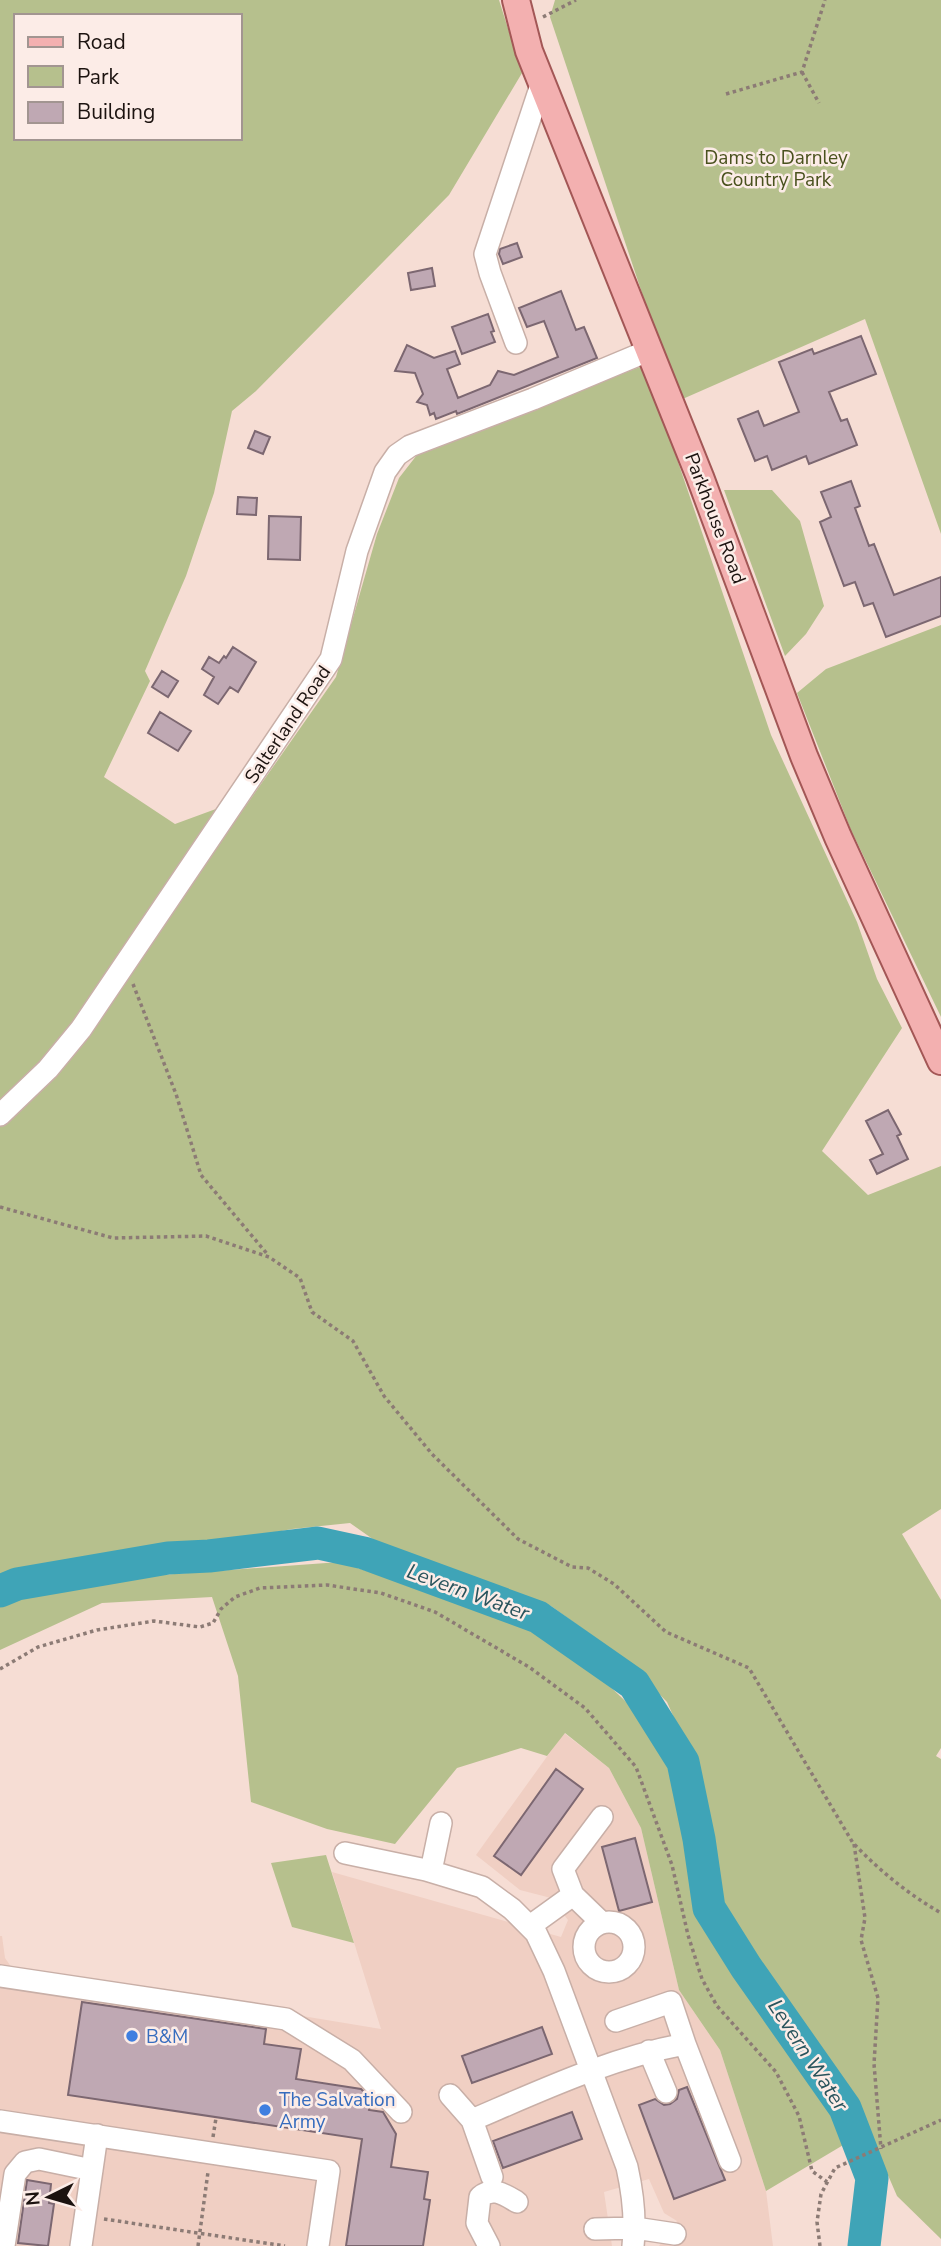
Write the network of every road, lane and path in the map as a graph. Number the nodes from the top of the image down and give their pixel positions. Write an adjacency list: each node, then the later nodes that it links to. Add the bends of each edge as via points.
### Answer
1 (516, 0): 4 (main road, Parkhouse Road)
2 (576, 0): 4 (path)
3 (825, 0): 5 (path)
4 (523, 28): 6 (main road, Parkhouse Road)
5 (803, 72): 7 (path); 8 (path)
6 (542, 82): 9 (street, via 485,254); 10 (main road, Parkhouse Road)
7 (726, 94)
8 (819, 103)
9 (516, 343)
10 (650, 350): 11 (street, Salterland Road, via 397,455 385,472 357,551 331,659); 12 (main road, Parkhouse Road, via 804,756)
11 (125, 962): 13 (street, Salterland Road, via 81,1029); 15 (path, via 176,1094 201,1175)
12 (941, 1061)
13 (0, 1115)
14 (0, 1207): 15 (path, via 113,1238 206,1236)
15 (270, 1257): 19 (path, via 300,1278 312,1312 353,1341 384,1396 432,1454 518,1539 614,1584 666,1632 749,1668)
16 (0, 1669): 44 (path, via 38,1647 97,1630 154,1621 200,1628 213,1623 235,1597 260,1588 327,1585 381,1593 435,1612 530,1667 585,1708 635,1767 672,1864 702,1979 717,2006 776,2072 799,2116 811,2171)
17 (602, 1817): 22 (street, via 563,1869)
18 (441, 1823): 21 (street)
19 (853, 1843): 23 (path, via 911,1895); 39 (path, via 865,1917 861,1940 878,1998 874,2064)
20 (345, 1853): 21 (street)
21 (431, 1871): 25 (street, via 482,1887)
22 (566, 1900): 24 (street); 25 (street)
23 (941, 1913)
24 (602, 1923)
25 (530, 1926): 30 (street, via 554,1970)
26 (0, 1976): 33 (street, via 286,2019 352,2060)
27 (616, 2021): 28 (street, via 671,2002)
28 (685, 2043): 29 (street); 41 (street)
29 (640, 2054): 30 (street); 31 (street)
30 (592, 2069): 35 (street); 50 (street, via 627,2167)
31 (666, 2092)
32 (450, 2095): 35 (street)
33 (401, 2112)
34 (216, 2118): 40 (path)
35 (472, 2120): 43 (street)
36 (941, 2120): 39 (path)
37 (0, 2121): 38 (street)
38 (97, 2135): 40 (street); 42 (street)
39 (881, 2149): 44 (path, via 835,2168)
40 (211, 2153): 48 (path); 56 (street, via 329,2171)
41 (730, 2161)
42 (92, 2170): 46 (street); 52 (street, via 39,2159 25,2162 15,2175)
43 (492, 2177)
44 (827, 2182): 57 (path, via 817,2222)
45 (517, 2202): 51 (street, via 499,2191 480,2197 477,2223)
46 (85, 2216): 48 (path); 53 (street)
47 (596, 2229): 50 (street)
48 (200, 2233): 54 (path); 55 (path)
49 (675, 2234): 50 (street)
50 (634, 2237)
51 (484, 2241)
52 (4, 2246)
53 (81, 2246)
54 (198, 2246)
55 (285, 2246)
56 (318, 2246)
57 (820, 2246)

